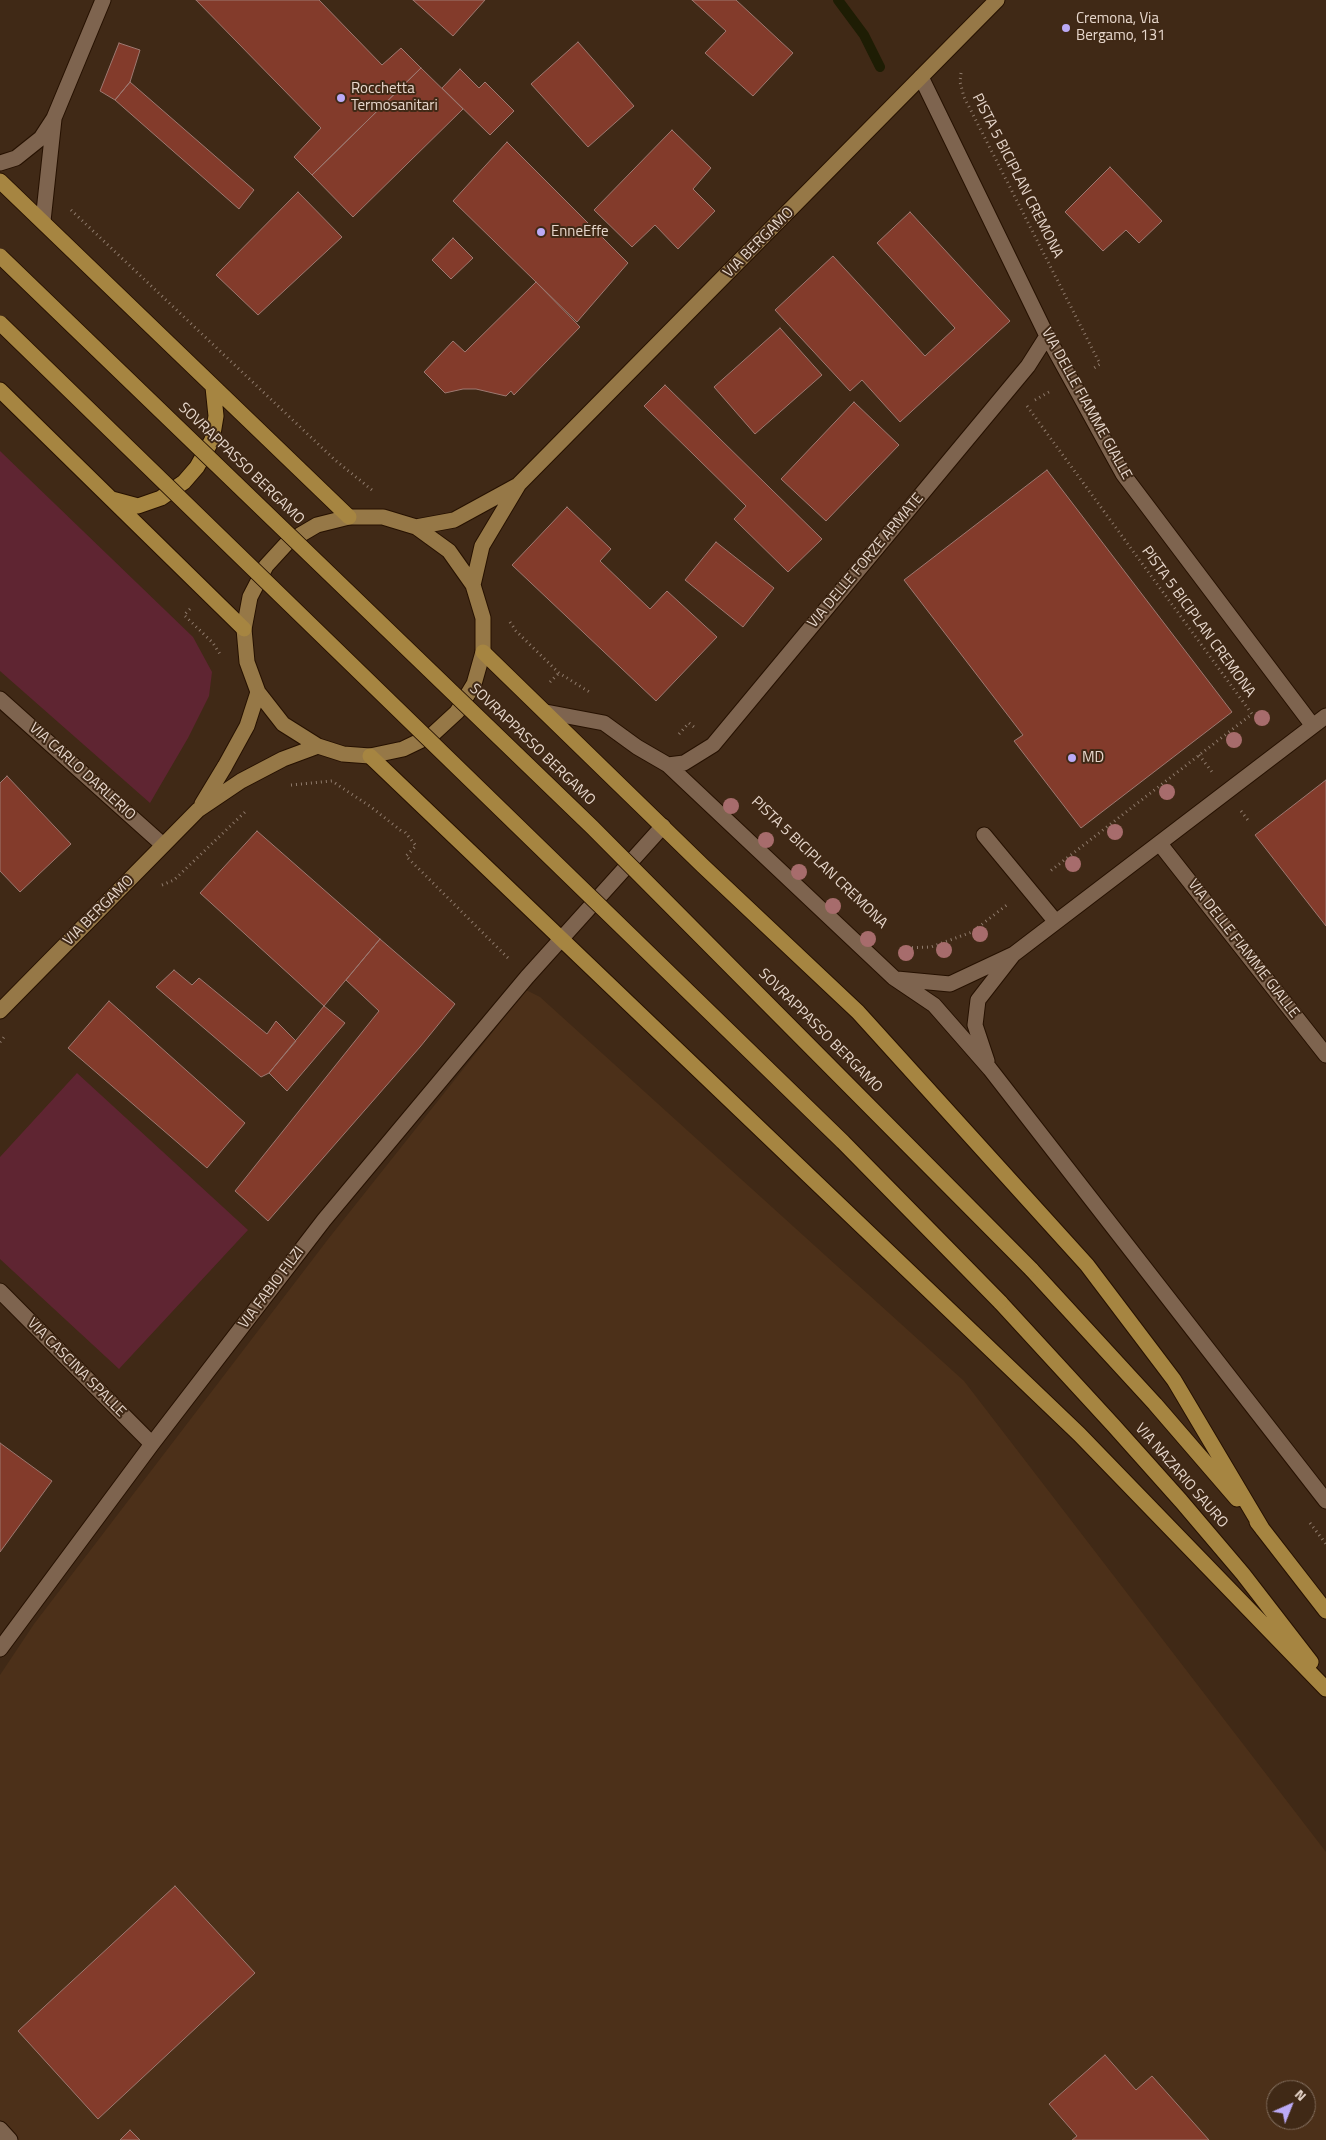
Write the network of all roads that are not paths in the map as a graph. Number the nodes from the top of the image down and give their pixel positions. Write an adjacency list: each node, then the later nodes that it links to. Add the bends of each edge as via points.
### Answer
1 (103, 0): 4 (street)
2 (996, 0): 3 (main road, VIA BERGAMO)
3 (921, 77): 10 (street, VIA DELLE FIAMME GIALLE); 13 (main road, VIA BERGAMO)
4 (54, 118): 5 (street, via 41,138 16,158); 7 (street)
5 (0, 163)
6 (0, 181): 7 (highway)
7 (43, 221): 11 (highway)
8 (0, 256): 40 (highway, SOVRAPPASSO BERGAMO, bridge, via 592,827)
9 (0, 324): 47 (highway, VIA NAZARIO SAURO, bridge, via 843,1142 1000,1302 1181,1502 1243,1574)
10 (1047, 336): 24 (street, VIA DELLE FIAMME GIALLE, via 1123,474); 27 (street, VIA DELLE FORZE ARMATE, via 1028,366 712,745 684,763)
11 (214, 386): 14 (highway, via 216,416 212,440 184,482 161,498 138,506); 15 (highway)
12 (0, 390): 14 (highway)
13 (520, 484): 16 (main road, VIA BERGAMO, via 454,520); 17 (main road, VIA BERGAMO, via 482,546)
14 (110, 499): 18 (highway)
15 (349, 517): 16 (main road, VIA BERGAMO, via 383,517); 18 (main road, VIA BERGAMO, via 317,525 288,542 266,566 250,597)
16 (416, 528): 17 (main road, VIA BERGAMO, via 449,552)
17 (473, 585): 19 (main road, VIA BERGAMO, via 483,618)
18 (244, 629): 20 (main road, VIA BERGAMO, via 247,662)
19 (483, 652): 22 (highway); 26 (main road, VIA BERGAMO, via 474,684 457,712 432,735 403,750)
20 (258, 692): 25 (main road, VIA BERGAMO, via 283,724); 28 (main road, VIA BERGAMO, via 247,726)
21 (0, 699): 32 (street, VIA CARLO DARLERIO)
22 (546, 712): 27 (street, via 604,723); 29 (highway)
23 (1326, 716): 24 (street)
24 (1313, 726): 31 (street)
25 (318, 746): 26 (main road, VIA BERGAMO, via 343,754); 28 (main road, VIA BERGAMO, via 283,759)
26 (370, 756): 34 (highway)
27 (668, 765): 36 (street)
28 (198, 810): 32 (main road, VIA BERGAMO)
29 (662, 826): 34 (street, VIA FABIO FILZI); 44 (highway, via 858,1012 1087,1265 1174,1380)
30 (984, 835): 33 (street)
31 (1160, 844): 33 (street); 38 (street, VIA DELLE FIAMME GIALLE)
32 (164, 845): 37 (main road, VIA BERGAMO)
33 (1056, 922): 35 (street)
34 (560, 939): 42 (street, VIA FABIO FILZI, via 324,1220); 48 (highway, via 1079,1434)
35 (1014, 954): 36 (street, via 950,984); 39 (street, via 978,1000 975,1025)
36 (894, 978): 39 (street, via 934,1005)
37 (0, 1011)
38 (1326, 1055)
39 (990, 1069): 43 (street)
40 (1031, 1269): 44 (highway, VIA NAZARIO SAURO, via 1142,1389)
41 (0, 1291): 42 (street, VIA CASCINA SPALLE)
42 (152, 1444): 46 (street, VIA FABIO FILZI)
43 (1326, 1501)
44 (1263, 1530): 45 (highway, VIA NAZARIO SAURO)
45 (1326, 1611)
46 (0, 1649)
47 (1326, 1680)
48 (1326, 1689)
49 (0, 2129): 50 (street)
50 (10, 2140)

